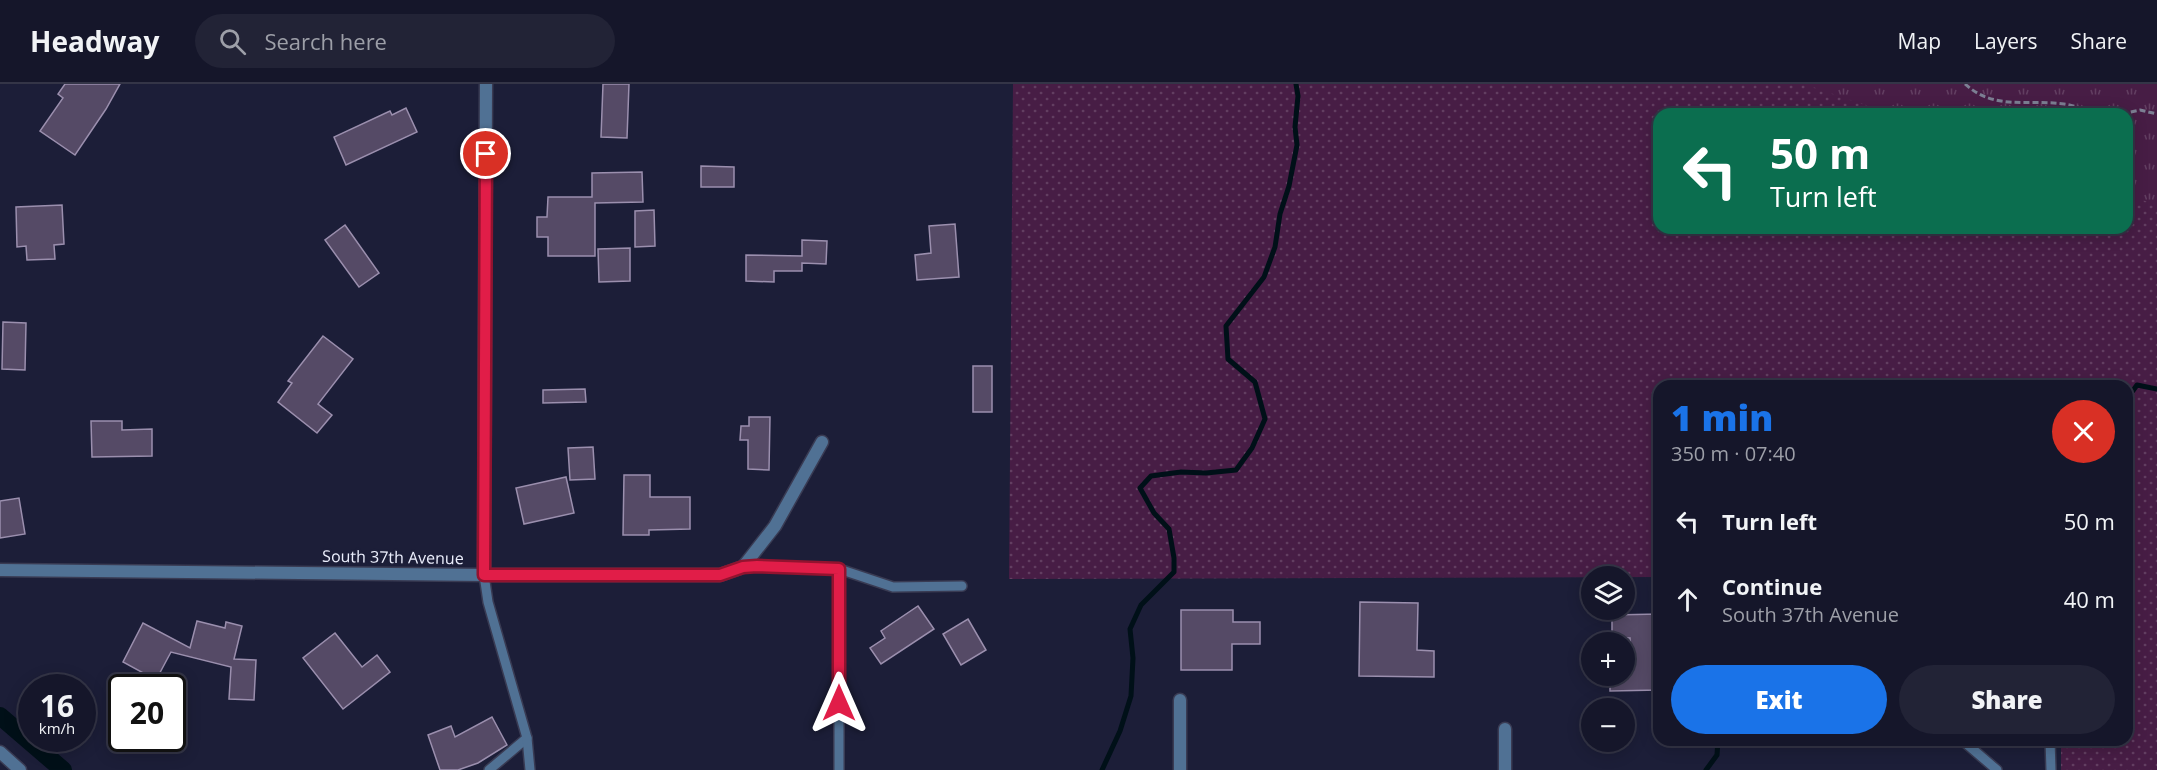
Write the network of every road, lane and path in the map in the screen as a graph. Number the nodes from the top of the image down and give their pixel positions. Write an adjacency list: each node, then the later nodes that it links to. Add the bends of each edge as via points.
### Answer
1 (486, 84): 10 (street)
2 (1965, 84): 3 (path, via 1995,102)
3 (2079, 108)
4 (2133, 112): 5 (path)
5 (2157, 114)
6 (822, 442): 7 (street, via 775,526)
7 (743, 567): 8 (lane); 10 (street, South 37th Avenue, via 720,575)
8 (839, 569): 11 (lane, via 893,587); 21 (lane)
9 (0, 570): 10 (street, South 37th Avenue)
10 (484, 575): 14 (lane, via 488,602)
11 (962, 586)
12 (1180, 700): 22 (street)
13 (1505, 729): 23 (street)
14 (527, 738): 19 (lane); 20 (lane)
15 (1969, 746): 24 (lane)
16 (2050, 746): 25 (lane)
17 (0, 752): 18 (street)
18 (20, 770)
19 (489, 770)
20 (530, 770)
21 (839, 770)
22 (1180, 770)
23 (1505, 770)
24 (1997, 770)
25 (2051, 770)

